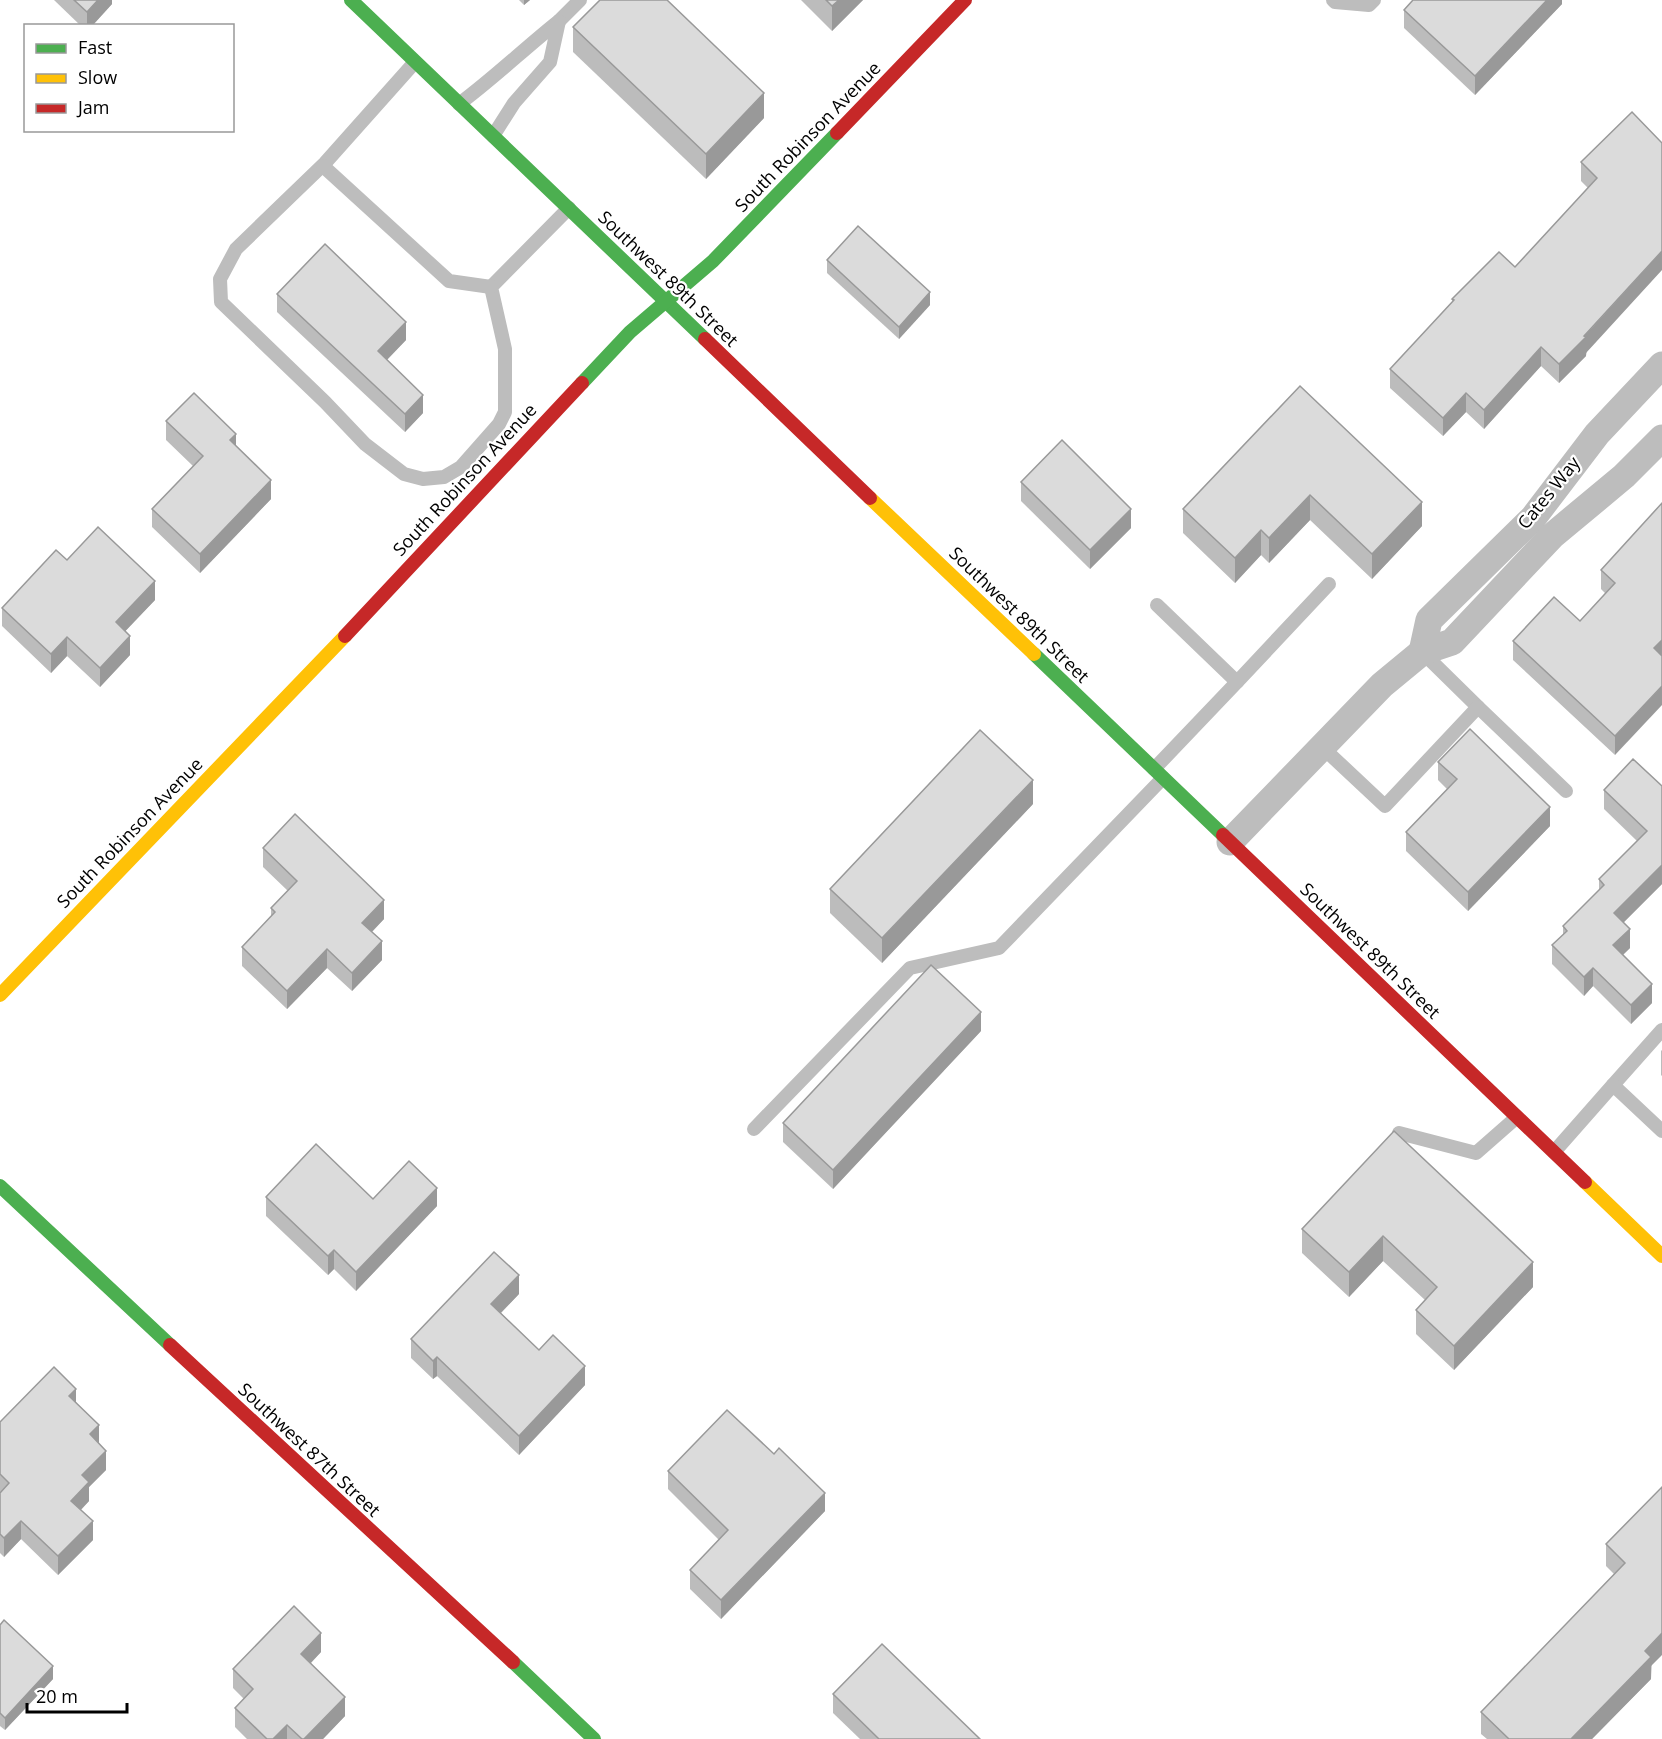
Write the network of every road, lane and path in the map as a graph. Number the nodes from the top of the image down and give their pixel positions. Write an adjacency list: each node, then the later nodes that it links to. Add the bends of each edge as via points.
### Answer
1 (351, 0): 7 (street, Southwest 89th Street)
2 (580, 0): 6 (lane)
3 (965, 0): 13 (street, South Robinson Avenue, via 713,261)
4 (1333, 0): 5 (lane, via 1369,5)
5 (1374, 0)
6 (559, 21): 8 (lane); 9 (lane, via 550,62 514,103)
7 (415, 62): 8 (street, Southwest 89th Street); 10 (lane)
8 (459, 104): 9 (street, Southwest 89th Street)
9 (493, 136): 11 (street, Southwest 89th Street)
10 (322, 166): 12 (lane, via 449,281); 12 (lane, via 236,249 220,279 221,302 365,444 404,474 423,479 444,477 461,467 505,412 505,349)
11 (568, 208): 12 (lane); 13 (street, Southwest 89th Street)
12 (491, 286)
13 (666, 302): 24 (street, Southwest 89th Street); 27 (street, South Robinson Avenue, via 630,332)
14 (1662, 365): 16 (street, Cates Way, via 1597,434)
15 (1662, 438): 17 (street, Cates Way, via 1624,477)
16 (1533, 518): 17 (street); 20 (street, Cates Way, via 1429,620)
17 (1552, 536): 20 (street, Cates Way, via 1452,642)
18 (1329, 584): 21 (lane)
19 (1157, 605): 21 (lane)
20 (1422, 652): 22 (lane); 23 (street, Cates Way, via 1382,685)
21 (1237, 682): 24 (lane)
22 (1478, 707): 23 (lane, via 1385,806); 25 (lane)
23 (1321, 746): 26 (street, Cates Way)
24 (1158, 773): 26 (street, Southwest 89th Street); 31 (lane, via 999,948 910,968)
25 (1566, 791)
26 (1230, 842): 30 (street, Southwest 89th Street)
27 (0, 995)
28 (1662, 1030): 29 (lane)
29 (1613, 1085): 32 (lane); 34 (lane)
30 (1517, 1117): 33 (lane, via 1476,1153); 34 (street, Southwest 89th Street)
31 (754, 1129)
32 (1662, 1131)
33 (1399, 1133)
34 (1554, 1152): 36 (street, Southwest 89th Street)
35 (0, 1186): 37 (street, Southwest 87th Street)
36 (1662, 1256)
37 (594, 1739)

